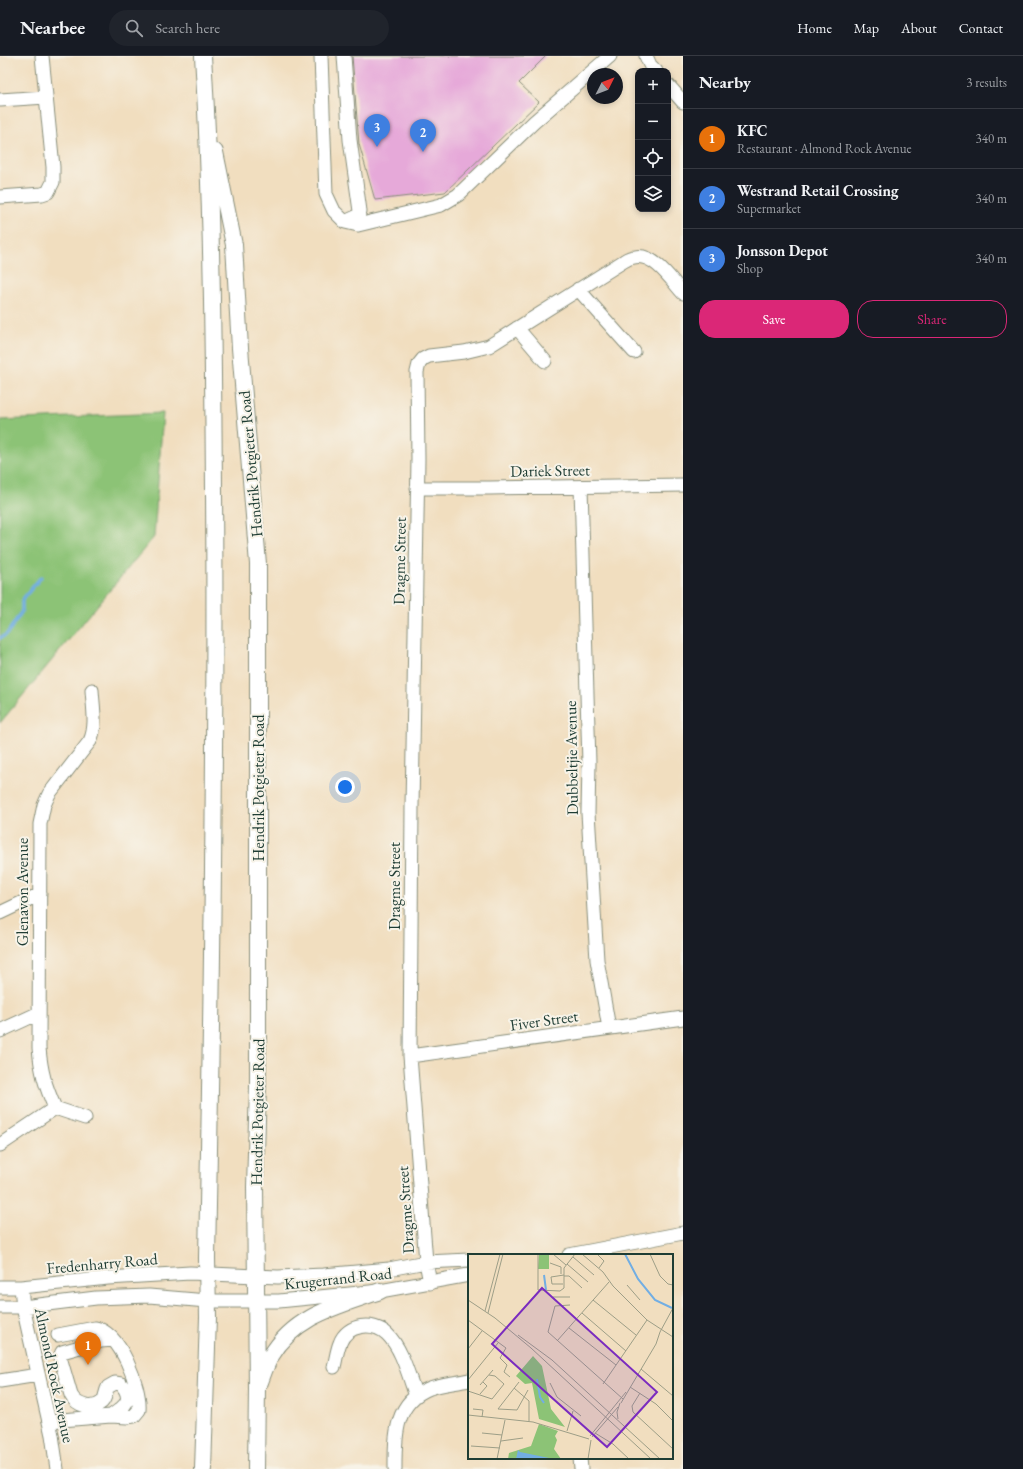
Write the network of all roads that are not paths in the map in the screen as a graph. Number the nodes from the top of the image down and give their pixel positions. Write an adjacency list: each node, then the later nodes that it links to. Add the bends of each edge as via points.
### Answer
1 (42, 56): 9 (street)
2 (203, 56): 12 (main road, Hendrik Potgieter Road)
3 (321, 56): 14 (street, via 326,194 334,211)
4 (344, 56): 14 (street, via 350,140 360,211 358,216)
5 (610, 56): 14 (street, via 534,122 458,195 441,205 358,225)
6 (646, 56): 7 (street)
7 (653, 68)
8 (671, 88): 11 (street)
9 (46, 97): 10 (street); 13 (street, via 53,182 48,192 42,194)
10 (0, 100)
11 (683, 102)
12 (207, 111): 38 (main road, Hendrik Potgieter Road, via 213,348 215,636); 39 (main road, Hendrik Potgieter Road, via 234,245 258,564)
13 (0, 197)
14 (345, 222)
15 (681, 289): 16 (street, via 656,263 646,257 636,256)
16 (578, 290): 17 (street); 18 (street)
17 (517, 328): 19 (street); 22 (street, Dragme Street, via 489,346 429,356 419,364)
18 (634, 352)
19 (545, 361)
20 (683, 485): 21 (street, Dariek Street)
21 (581, 487): 22 (street, Dariek Street); 28 (street, Dubbeltjie Avenue, via 589,763 588,814 597,960)
22 (417, 488): 30 (street, Dragme Street)
23 (92, 690): 24 (street, Glenavon Avenue, via 93,735 49,794 44,805 40,824)
24 (40, 894): 25 (street); 26 (street, Glenavon Avenue)
25 (0, 913)
26 (39, 1013): 29 (street); 31 (street, Glenavon Avenue, via 40,1067)
27 (683, 1018): 28 (street, Fiver Street)
28 (608, 1028): 30 (street, Fiver Street)
29 (0, 1031)
30 (410, 1056): 37 (street, Dragme Street)
31 (55, 1108): 32 (street); 33 (street)
32 (85, 1118)
33 (0, 1145)
34 (683, 1233): 35 (street)
35 (574, 1254)
36 (468, 1260): 37 (street, Krugerrand Road)
37 (426, 1262): 39 (street, Krugerrand Road, via 389,1269 324,1275); 41 (street, Dragme Street)
38 (207, 1273): 39 (street, Krugerrand Road); 43 (street, Fredenharry Road, via 108,1278); 45 (main road, Hendrik Potgieter Road)
39 (256, 1275): 46 (main road, Hendrik Potgieter Road)
40 (468, 1275): 41 (street, Krugerrand Road)
41 (430, 1283): 44 (street, Krugerrand Road)
42 (0, 1286): 43 (street, Fredenharry Road)
43 (21, 1287): 48 (street, Almond Rock Avenue)
44 (380, 1292): 46 (street, Krugerrand Road, via 279,1302); 55 (main road, via 321,1312 301,1322 270,1357)
45 (207, 1301): 46 (street, Krugerrand Road); 48 (street, via 142,1296 96,1298); 61 (main road, Hendrik Potgieter Road)
46 (257, 1301): 55 (main road, Hendrik Potgieter Road)
47 (0, 1307): 48 (street)
48 (24, 1307): 52 (street, Almond Rock Avenue)
49 (58, 1335): 50 (street, via 95,1328 101,1329)
50 (113, 1340): 57 (street, via 130,1368 140,1403 139,1410 134,1416); 57 (street, via 62,1352 60,1357 71,1395 79,1404 99,1404 104,1399 108,1387 116,1383 121,1384 127,1393 127,1403)
51 (334, 1367): 56 (street, via 340,1342 347,1334 360,1326 377,1329 387,1334 398,1350)
52 (38, 1375): 54 (street); 58 (street, Almond Rock Avenue)
53 (468, 1380): 56 (street, via 430,1388)
54 (0, 1381)
55 (257, 1389): 62 (main road, Hendrik Potgieter Road)
56 (416, 1396): 63 (street, via 402,1411 397,1425)
57 (111, 1416): 58 (street)
58 (49, 1421): 60 (street, Almond Rock Avenue)
59 (580, 1459): 64 (street)
60 (57, 1469)
61 (203, 1469)
62 (256, 1469)
63 (395, 1469)
64 (581, 1469)

